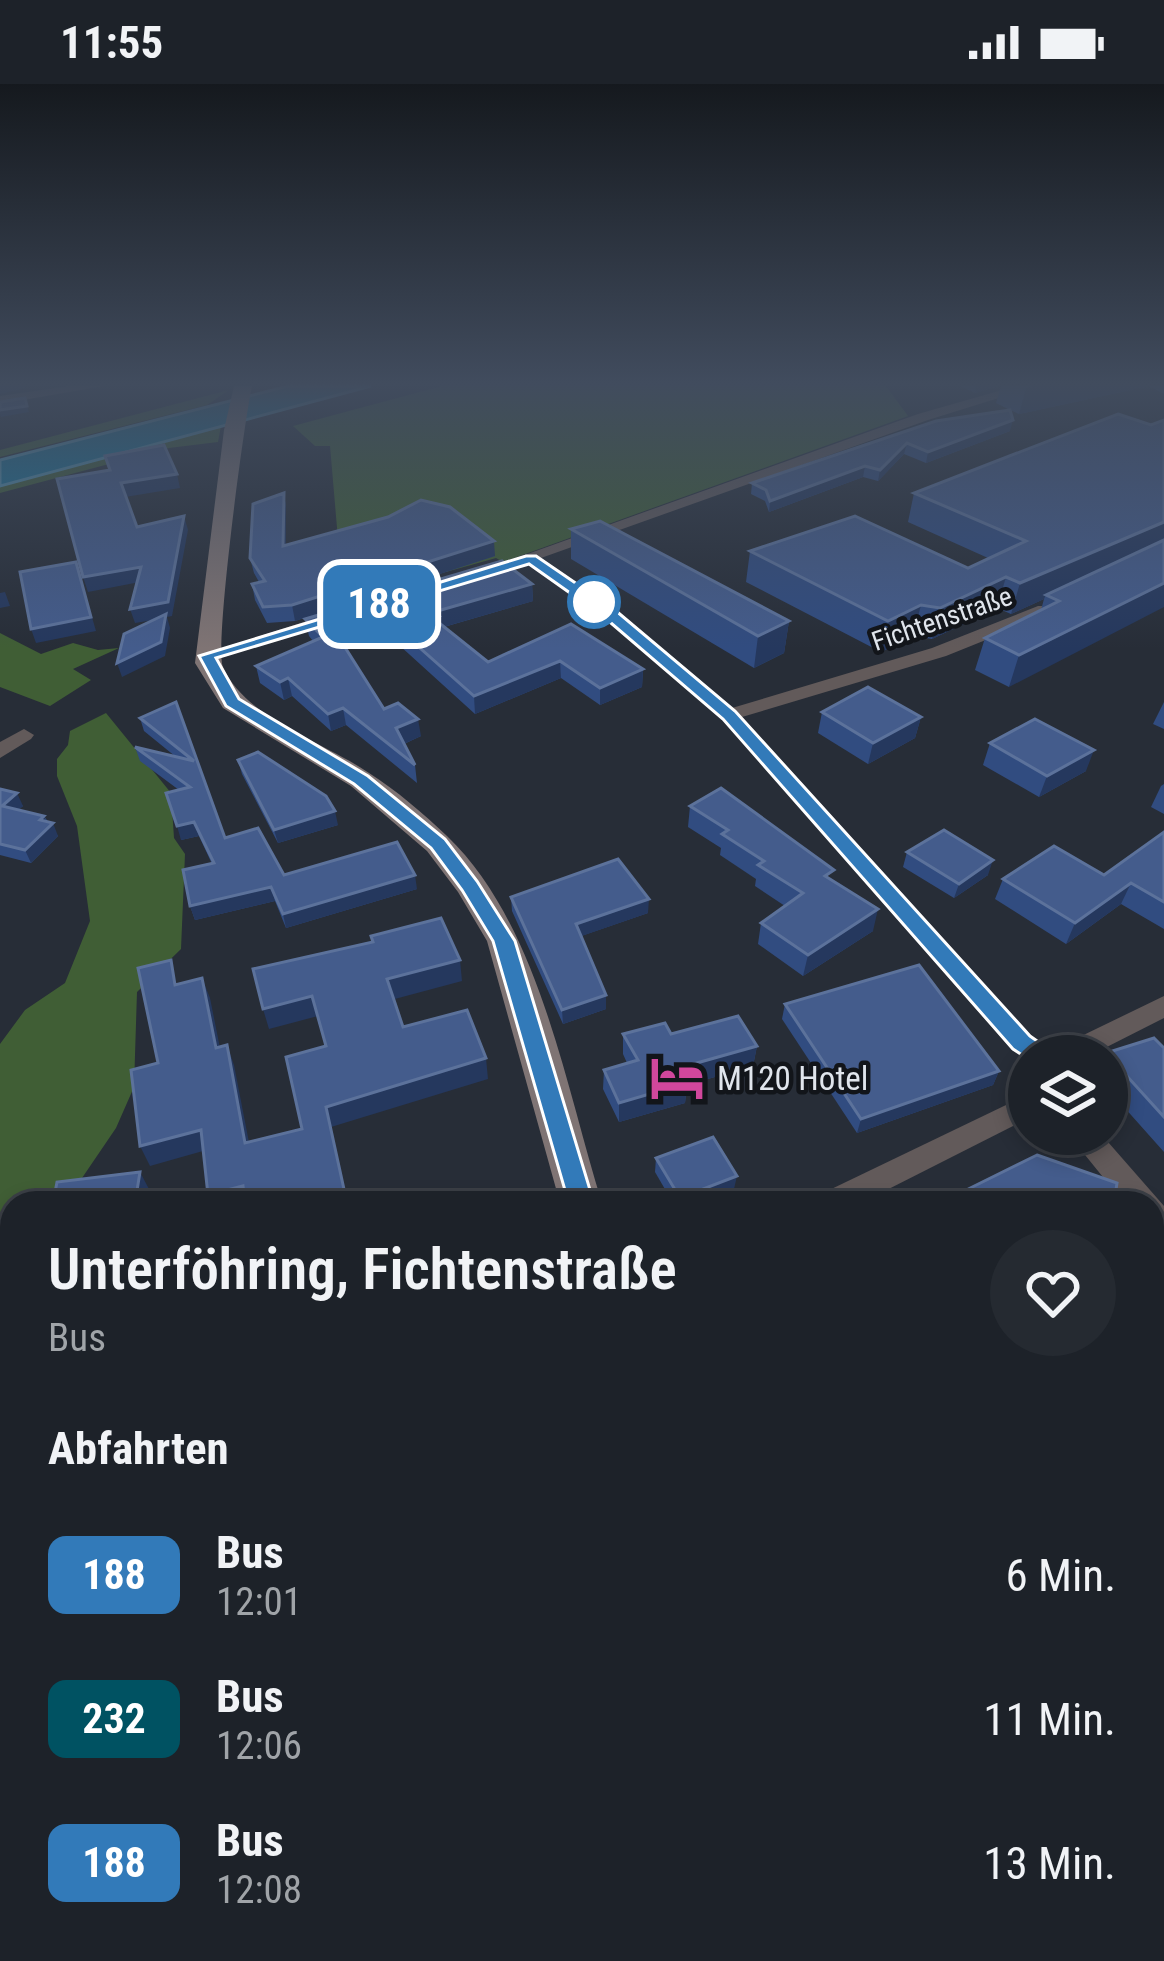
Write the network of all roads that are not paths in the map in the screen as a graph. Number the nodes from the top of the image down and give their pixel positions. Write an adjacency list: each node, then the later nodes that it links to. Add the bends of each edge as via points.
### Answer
1 (227, 474): 7 (main road)
2 (773, 474): 3 (street)
3 (531, 559): 4 (street); 8 (street)
4 (446, 584)
5 (1070, 598): 8 (street, Fichtenstraße, via 939,652)
6 (367, 608): 7 (street)
7 (207, 656): 16 (main road, via 232,702 361,780 438,844 470,886 504,941)
8 (729, 715): 12 (street)
9 (24, 735): 10 (street)
10 (0, 752)
11 (1164, 1006): 13 (street)
12 (1015, 1035)
13 (1107, 1035)
14 (1008, 1115): 17 (street)
15 (1102, 1155): 18 (street)
16 (577, 1191)
17 (856, 1191)
18 (1133, 1191)

